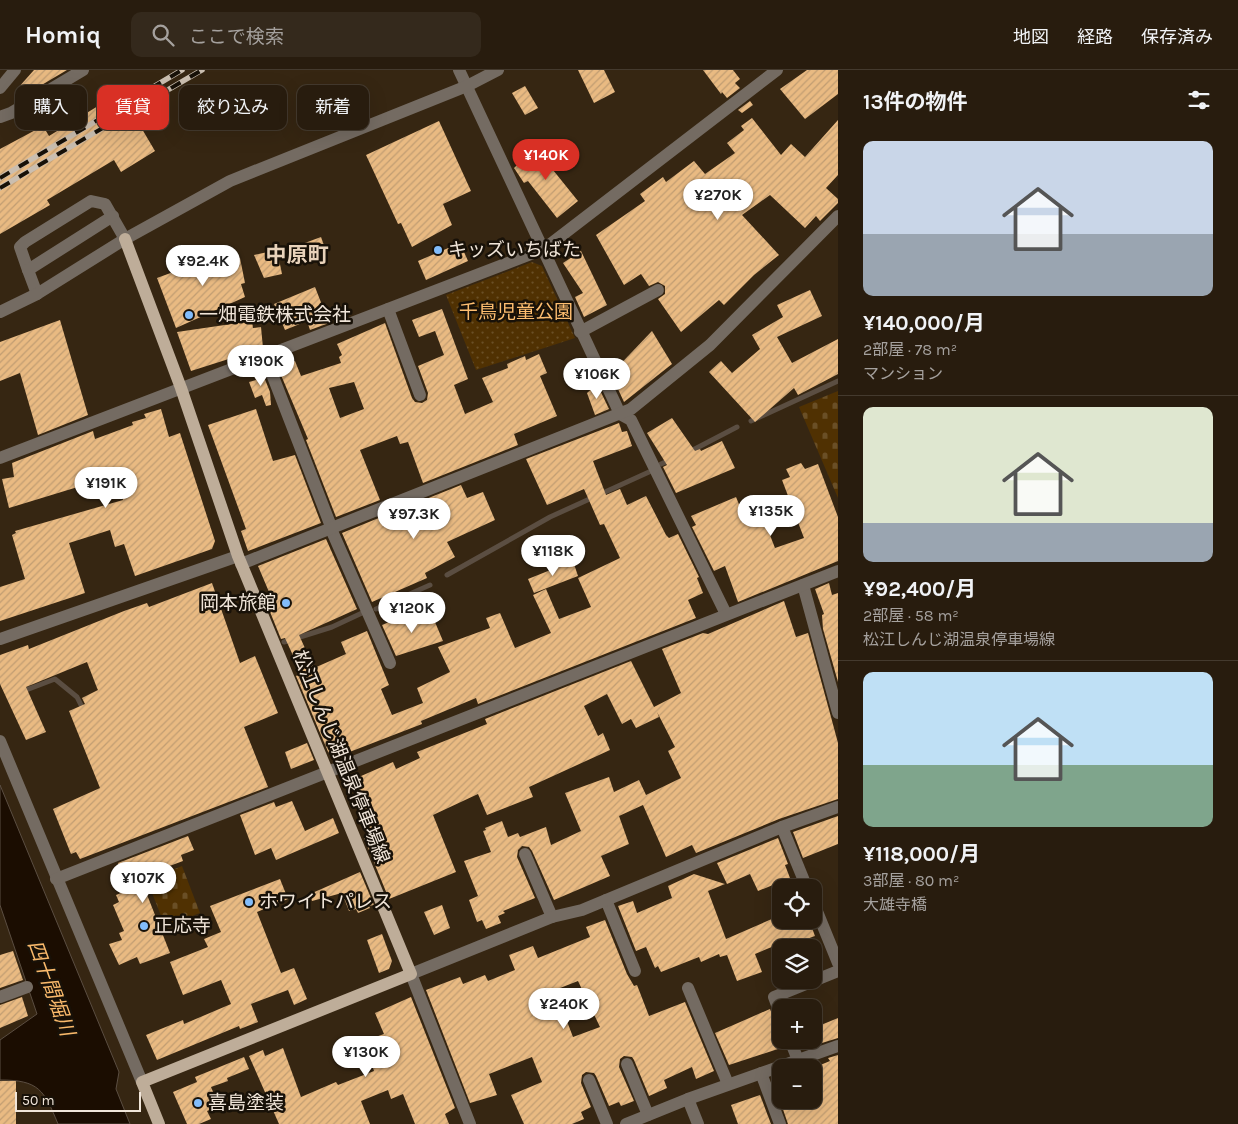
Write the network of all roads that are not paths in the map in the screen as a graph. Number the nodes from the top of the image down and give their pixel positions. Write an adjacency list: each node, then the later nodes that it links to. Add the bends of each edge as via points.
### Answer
1 (15, 70): 7 (street)
2 (83, 70): 8 (street)
3 (459, 70): 6 (street)
4 (498, 70): 6 (street)
5 (777, 70): 12 (street)
6 (467, 86): 11 (street, via 230,181); 12 (street)
7 (0, 88)
8 (0, 117)
9 (113, 216): 11 (street); 13 (street); 13 (street, via 105,204 91,201 33,236 20,247)
10 (838, 216): 22 (street, via 710,345 641,403)
11 (125, 239): 15 (street); 20 (main road, 松江しんじ湖温泉停車場線)
12 (544, 249): 16 (street); 18 (street)
13 (28, 270): 15 (street)
14 (658, 290): 18 (street)
15 (37, 294): 17 (street)
16 (388, 309): 19 (street); 21 (street)
17 (0, 312)
18 (580, 332): 22 (street)
19 (266, 356): 20 (street); 24 (street)
20 (181, 388): 23 (street); 25 (main road, 松江しんじ湖温泉停車場線)
21 (420, 395)
22 (620, 414): 24 (street); 28 (street, via 631,420)
23 (0, 458)
24 (332, 529): 25 (street); 30 (street)
25 (239, 560): 29 (street); 33 (main road, 松江しんじ湖温泉停車場線)
26 (838, 572): 27 (street)
27 (803, 585): 28 (street); 31 (street)
28 (726, 614): 33 (street)
29 (0, 639)
30 (390, 664)
31 (838, 713)
32 (0, 741): 37 (street)
33 (327, 771): 37 (street); 45 (main road, 松江しんじ湖温泉停車場線)
34 (838, 807): 35 (street)
35 (782, 827): 38 (street); 39 (street)
36 (525, 854): 40 (street)
37 (56, 879): 56 (street)
38 (803, 879)
39 (606, 900): 40 (street); 43 (street)
40 (552, 917): 45 (street)
41 (822, 924): 42 (street)
42 (838, 963)
43 (634, 971)
44 (838, 971): 49 (street)
45 (411, 974): 56 (main road); 61 (street)
46 (27, 987): 48 (street)
47 (688, 988): 57 (street)
48 (0, 997)
49 (775, 999)
50 (838, 1046): 51 (street)
51 (801, 1059)
52 (627, 1064): 59 (street)
53 (772, 1069): 54 (street)
54 (760, 1073): 57 (street); 65 (street)
55 (589, 1080): 62 (street)
56 (142, 1082): 60 (main road)
57 (728, 1084): 58 (street)
58 (688, 1099): 59 (street); 64 (street)
59 (648, 1115): 63 (street)
60 (159, 1124)
61 (470, 1124)
62 (607, 1124)
63 (626, 1124)
64 (698, 1124)
65 (780, 1124)

